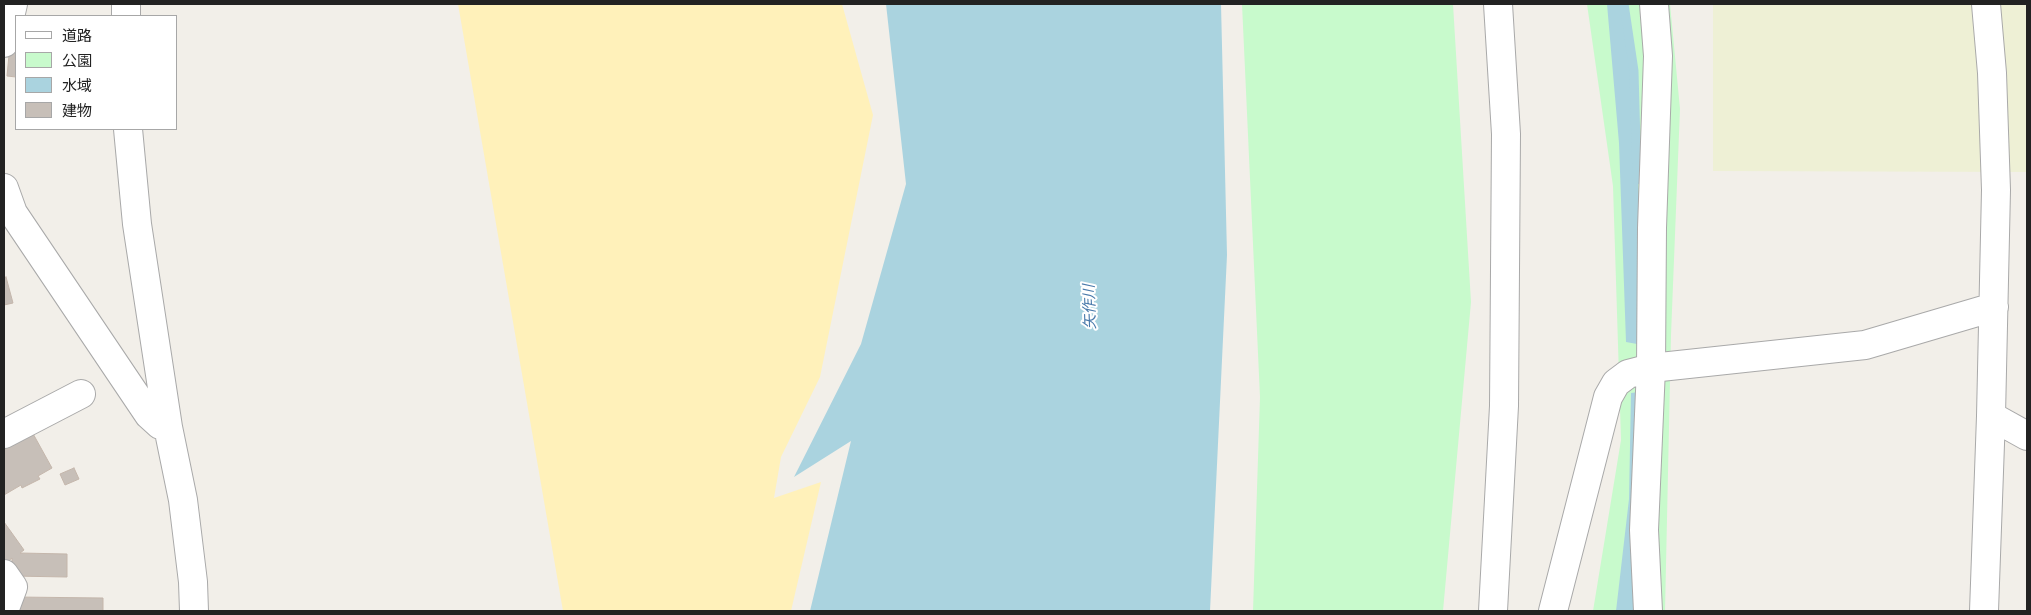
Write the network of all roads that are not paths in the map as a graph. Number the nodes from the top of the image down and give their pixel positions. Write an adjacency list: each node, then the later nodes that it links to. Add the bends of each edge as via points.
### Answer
1 (13, 4): 5 (street)
2 (1498, 4): 18 (street, via 1506,134 1504,396)
3 (1654, 4): 9 (street, via 1658,56)
4 (1986, 4): 8 (street, via 1996,190)
5 (4, 43)
6 (128, 130): 12 (street, via 137,224)
7 (4, 188): 12 (street, via 13,213 149,415 160,425)
8 (1994, 307): 9 (street, via 1865,345); 11 (street)
9 (1651, 368): 19 (street, via 1628,374 1616,383 1608,396); 20 (street, via 1644,530)
10 (81, 394): 13 (street)
11 (1991, 416): 14 (street); 21 (street)
12 (168, 427): 17 (street, via 183,500)
13 (4, 434)
14 (2027, 436)
15 (4, 574): 16 (street, via 13,587)
16 (4, 611)
17 (194, 611)
18 (1493, 611)
19 (1553, 611)
20 (1648, 611)
21 (1984, 611)

